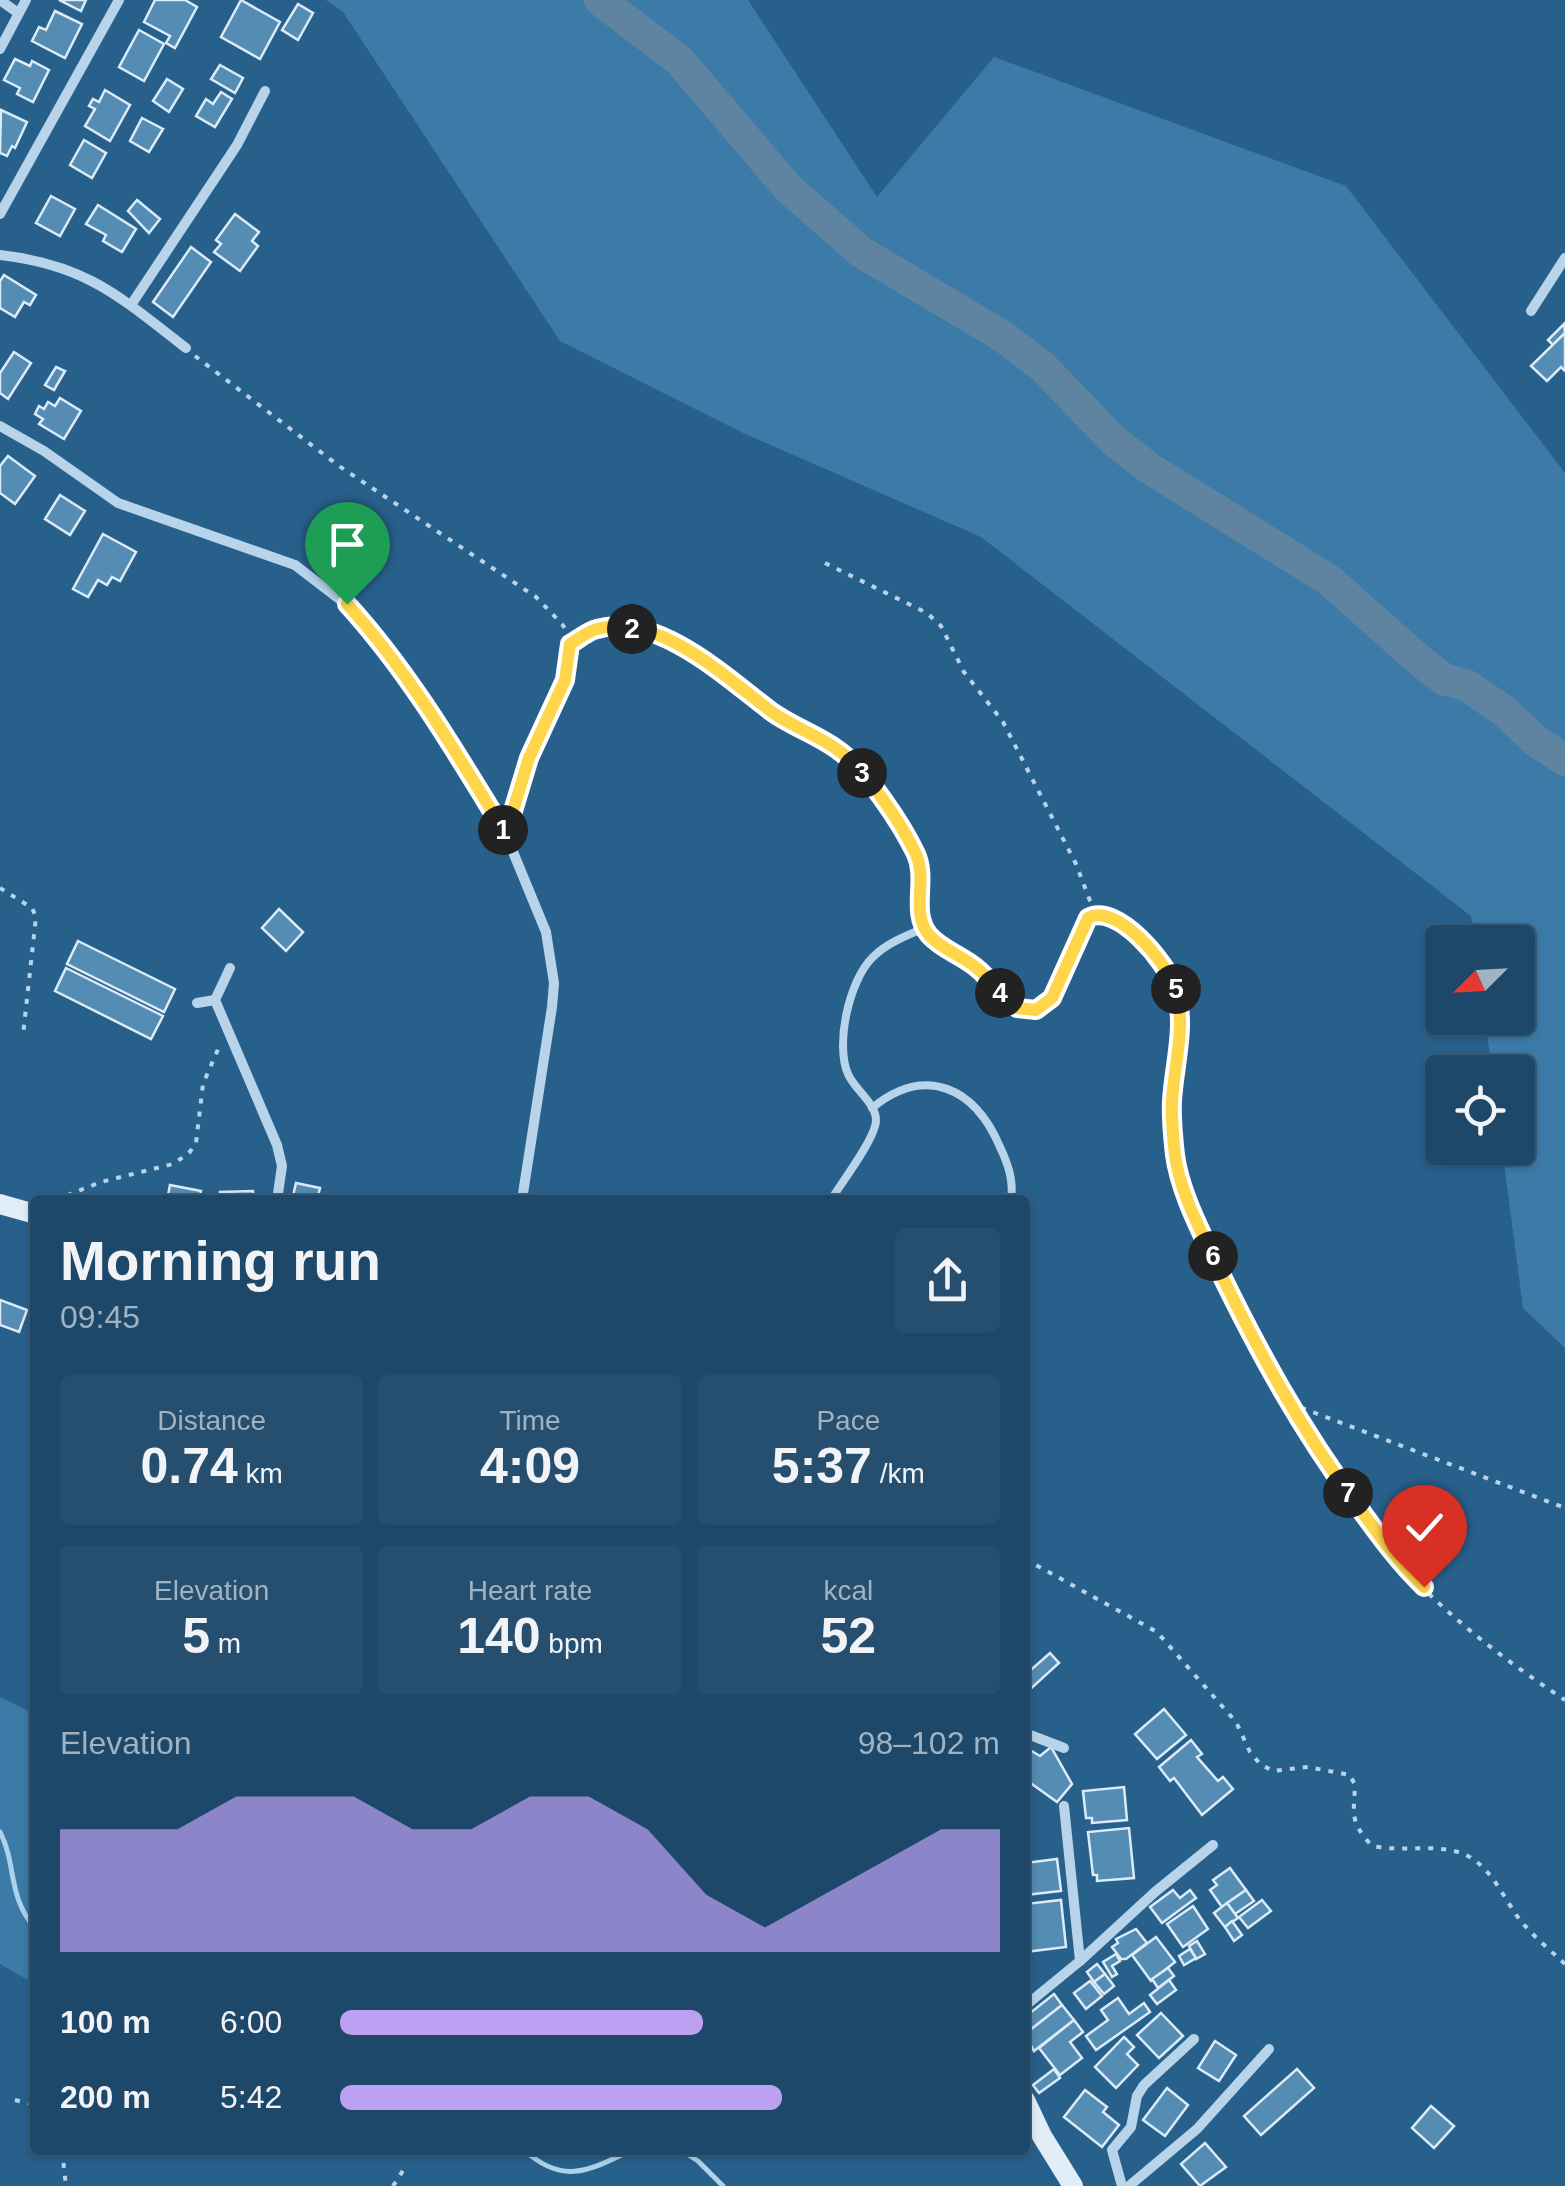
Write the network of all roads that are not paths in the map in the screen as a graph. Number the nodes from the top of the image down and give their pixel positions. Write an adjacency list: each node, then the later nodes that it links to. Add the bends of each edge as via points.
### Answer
1 (0, 0): 4 (street)
2 (26, 0): 4 (street)
3 (119, 0): 7 (street)
4 (18, 13): 5 (street)
5 (0, 49)
6 (265, 91): 10 (street)
7 (0, 214)
8 (0, 255): 10 (street, via 82,273)
9 (1565, 258): 11 (street)
10 (131, 305): 12 (street)
11 (1531, 311)
12 (186, 348)
13 (0, 426): 20 (street, via 118,503 295,565 371,631 506,834 546,932 554,983)
14 (925, 928): 18 (lane, via 872,958 851,1000 842,1034 848,1075)
15 (230, 968): 16 (street)
16 (215, 1000): 17 (street); 19 (street, via 280,1154)
17 (197, 1003)
18 (872, 1108): 21 (lane, via 872,1133); 22 (lane, via 904,1087 922,1084 966,1097 996,1136)
19 (277, 1195)
20 (523, 1195)
21 (834, 1195)
22 (1012, 1195)
23 (0, 1204): 24 (street)
24 (30, 1213)
25 (1030, 1736): 26 (street)
26 (1064, 1748)
27 (1064, 1806): 29 (street)
28 (1214, 1845): 29 (street)
29 (1080, 1961): 30 (street)
30 (1030, 2002)
31 (1194, 2039): 35 (street, via 1137,2096 1131,2127 1112,2150)
32 (1269, 2049): 35 (street, via 1196,2129)
33 (1030, 2111): 34 (street)
34 (1074, 2186)
35 (1125, 2186)

